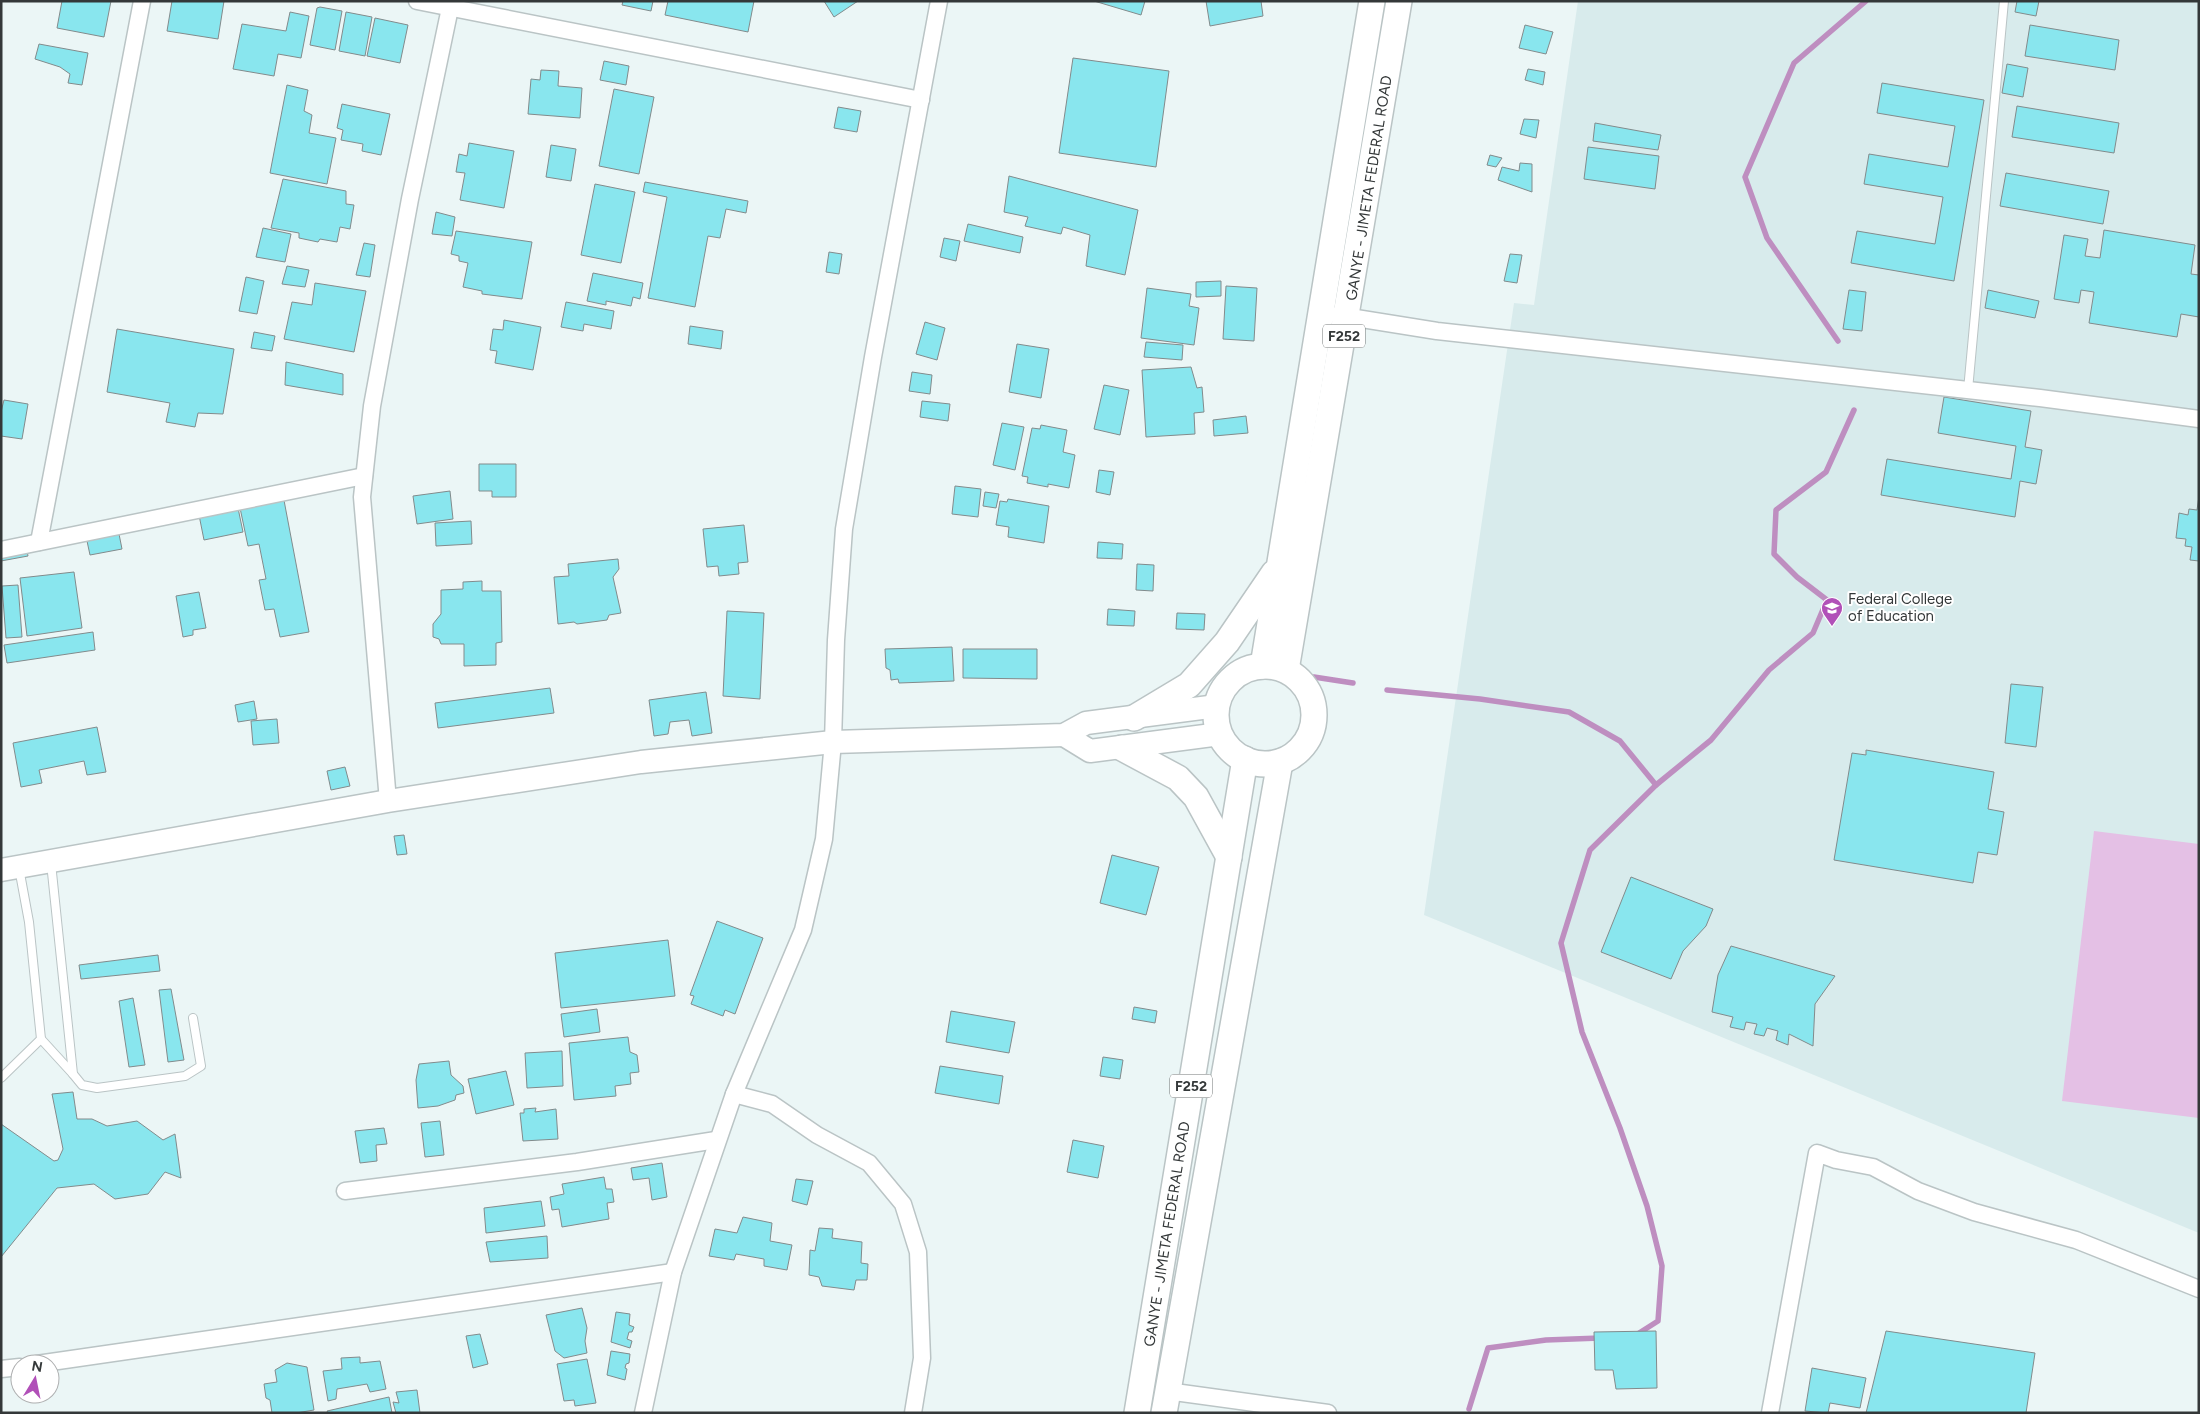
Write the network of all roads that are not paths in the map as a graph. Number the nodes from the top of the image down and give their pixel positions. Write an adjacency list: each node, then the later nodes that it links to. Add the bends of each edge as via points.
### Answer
1 (142, 1): 14 (street)
2 (417, 1): 7 (street)
3 (939, 1): 8 (street)
4 (1372, 1): 9 (main road, GANYE - JIMETA FEDERAL ROAD / F252)
5 (1399, 1): 10 (main road, GANYE - JIMETA FEDERAL ROAD / F252)
6 (2004, 1): 11 (lane)
7 (450, 8): 8 (street); 13 (street, via 410,199 372,406)
8 (921, 100): 22 (street, via 844,529)
9 (1320, 312): 10 (street); 16 (main road, GANYE - JIMETA FEDERAL ROAD / F252)
10 (1347, 317): 11 (street, via 1437,331); 17 (main road, GANYE - JIMETA FEDERAL ROAD / F252)
11 (1968, 390): 12 (street)
12 (2199, 419)
13 (364, 476): 14 (street); 26 (street, via 362,497)
14 (38, 542): 15 (street)
15 (1, 550)
16 (1278, 566): 17 (main road, GANYE - JIMETA FEDERAL ROAD / F252); 19 (main road, via 1227,642 1190,685)
17 (1274, 668): 18 (main road, via 1240,672 1223,689); 25 (main road, via 1300,680 1311,695 1315,718 1308,741 1291,757)
18 (1217, 706): 19 (main road); 20 (main road)
19 (1134, 718): 21 (main road, via 1086,724)
20 (1220, 734): 23 (main road); 24 (main road, via 1230,749)
21 (1064, 735): 22 (main road); 23 (main road, via 1090,751)
22 (833, 742): 26 (main road, via 641,762); 34 (street, via 824,839 803,930)
23 (1122, 748): 27 (main road, via 1178,778 1196,797)
24 (1245, 760): 25 (main road, via 1262,764); 27 (main road, GANYE - JIMETA FEDERAL ROAD / F252)
25 (1280, 762): 40 (main road, GANYE - JIMETA FEDERAL ROAD / F252)
26 (388, 802): 28 (main road)
27 (1229, 857): 43 (main road, GANYE - JIMETA FEDERAL ROAD / F252)
28 (51, 862): 29 (main road); 32 (lane)
29 (10, 868): 31 (lane, via 29,922)
30 (193, 1018): 32 (lane, via 201,1066 185,1076 97,1088 82,1085)
31 (41, 1039): 32 (lane); 33 (lane)
32 (73, 1074)
33 (1, 1078)
34 (734, 1094): 35 (street); 42 (street, via 772,1104 817,1135 869,1162 903,1204 918,1252 922,1358)
35 (716, 1140): 36 (street, via 577,1162); 37 (street)
36 (345, 1191)
37 (673, 1272): 39 (street); 41 (street)
38 (2199, 1289): 45 (street, via 2076,1240 1974,1212 1918,1191 1873,1167 1817,1153)
39 (60, 1361)
40 (1166, 1402): 44 (street)
41 (643, 1413)
42 (912, 1413)
43 (1137, 1413)
44 (1328, 1413)
45 (1770, 1413)

